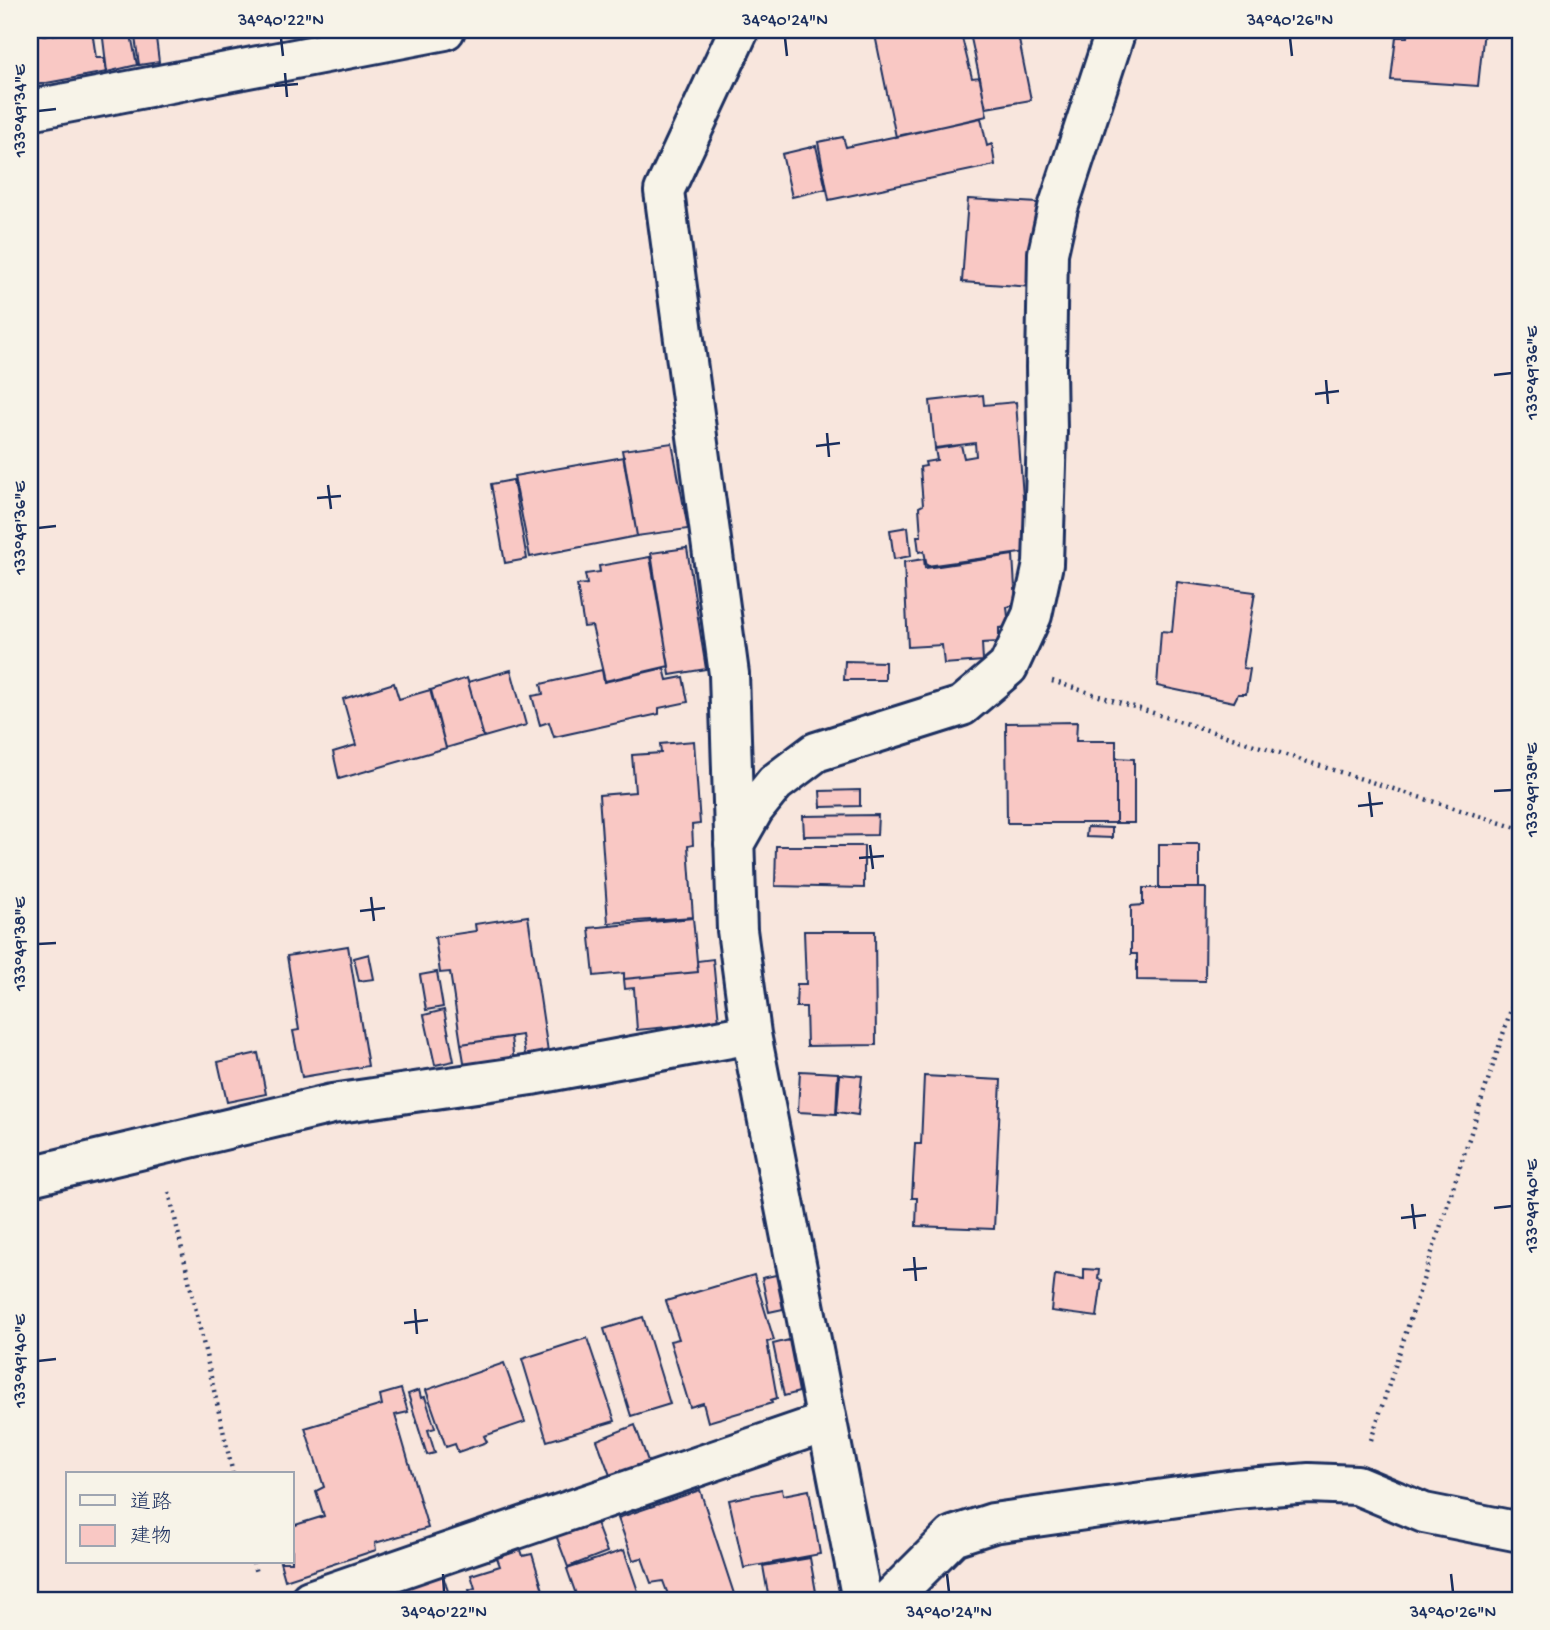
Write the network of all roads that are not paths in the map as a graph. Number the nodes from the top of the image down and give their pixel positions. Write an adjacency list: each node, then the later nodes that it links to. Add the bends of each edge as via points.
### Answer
1 (445, 30): 4 (street)
2 (739, 30): 5 (street, via 664,191 729,674)
3 (1116, 30): 5 (street, via 1058,208 1048,253 1043,564 1032,615 1008,667 962,706 816,752 775,783)
4 (30, 110)
5 (734, 844): 6 (street, via 737,930)
6 (751, 1034): 7 (street, via 531,1075 332,1104); 8 (street)
7 (30, 1176)
8 (827, 1422): 10 (street); 11 (street)
9 (1520, 1532): 12 (street, via 1424,1513 1357,1485 1309,1483 1236,1489 993,1524 953,1536)
10 (310, 1600)
11 (862, 1600)
12 (889, 1600)

